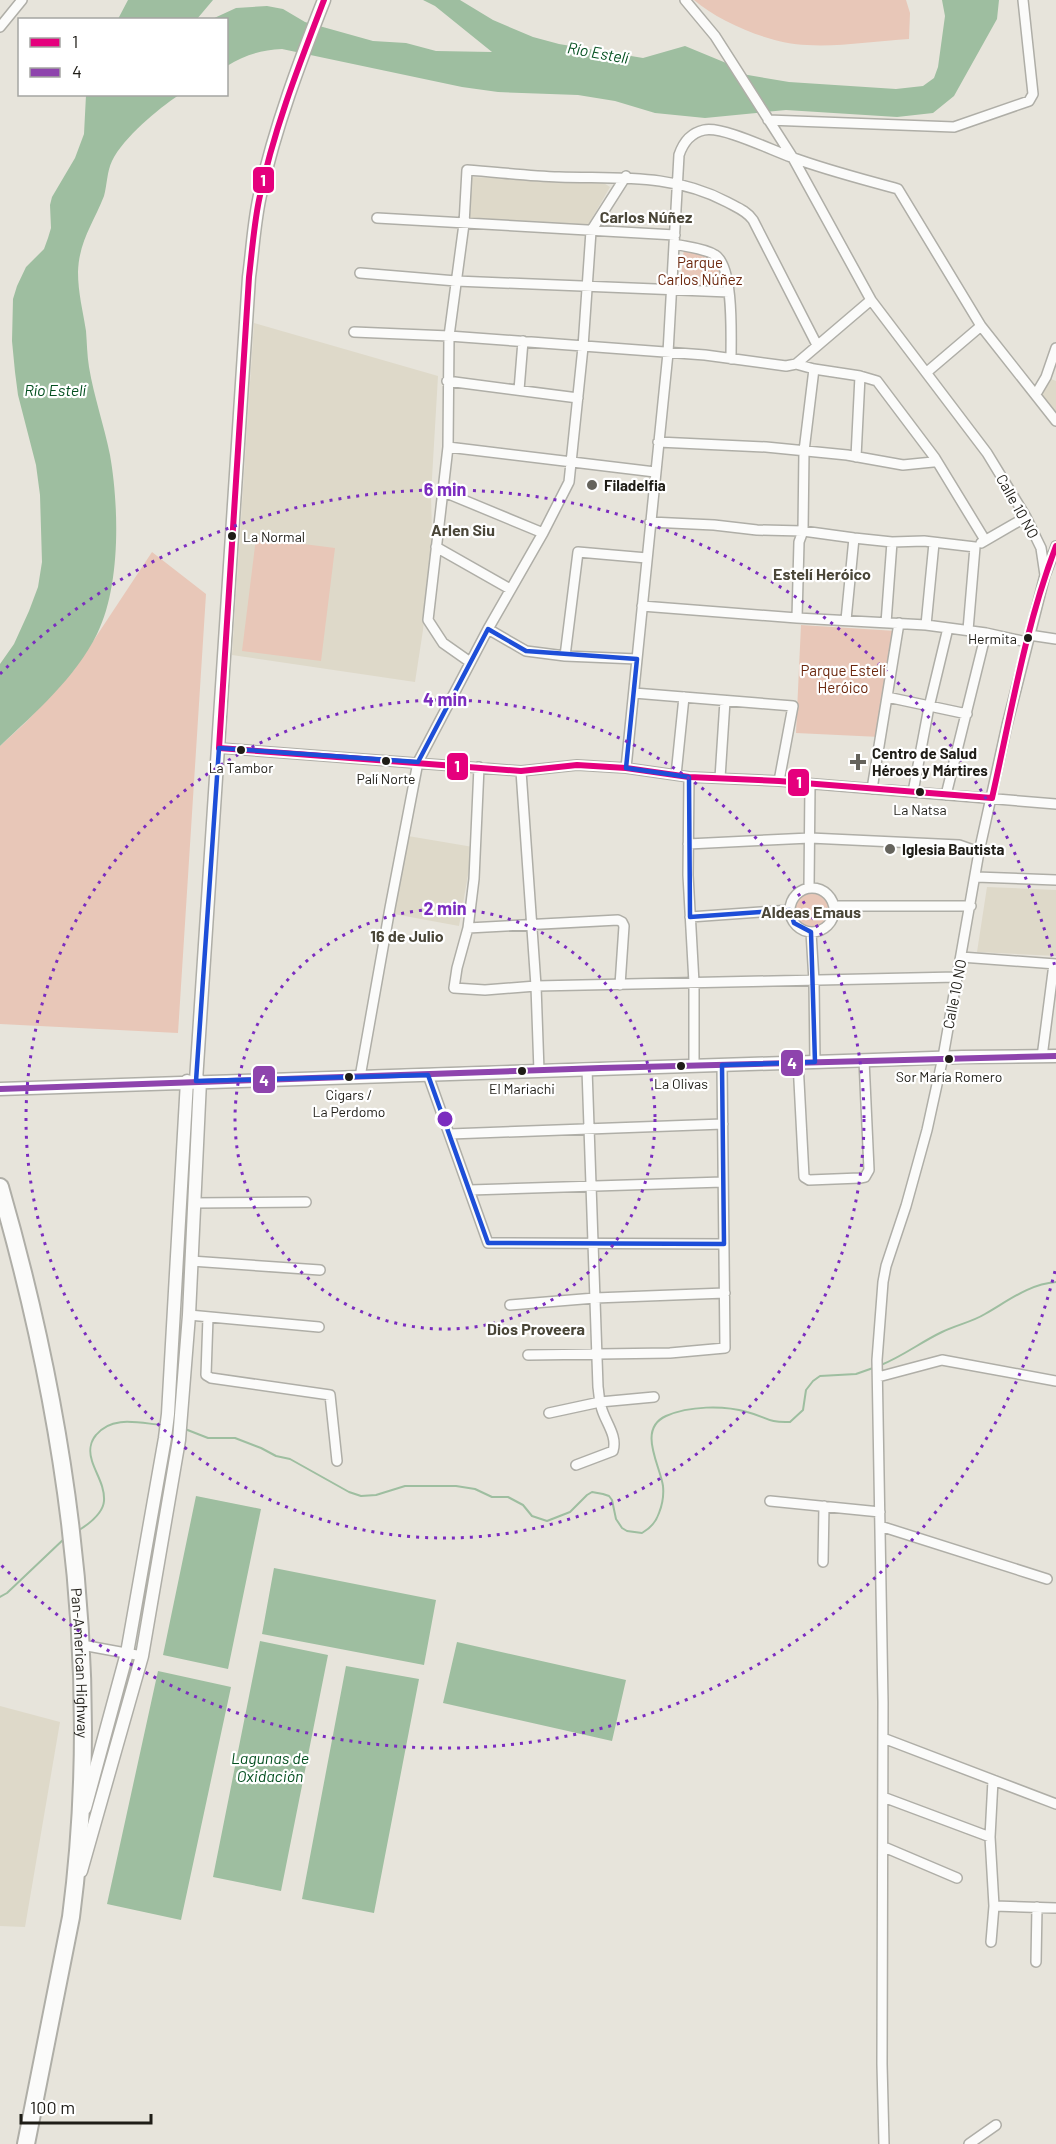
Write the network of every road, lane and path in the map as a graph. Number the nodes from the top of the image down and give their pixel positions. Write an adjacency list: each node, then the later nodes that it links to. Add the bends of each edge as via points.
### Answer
1 (22, 0): 5 (street)
2 (324, 0): 82 (street, via 267,165 257,209 249,277)
3 (685, 0): 6 (street, Calle 10 NO, via 715,36)
4 (1023, 0): 6 (street, via 1033,94 1029,101 954,127)
5 (0, 27)
6 (768, 120): 7 (street, Calle 10 NO)
7 (793, 158): 9 (street, via 717,130 703,130 682,145); 19 (street, Calle 10 NO); 20 (street, via 898,189)
8 (626, 176): 9 (street); 11 (street, via 560,177 467,170); 12 (street)
9 (678, 183): 13 (street); 24 (street, via 749,214)
10 (377, 218): 11 (street)
11 (464, 224): 12 (street); 15 (street)
12 (591, 231): 13 (street); 16 (street)
13 (675, 239): 17 (street); 18 (street, via 716,255 726,267)
14 (360, 273): 15 (street)
15 (456, 281): 16 (street); 22 (street)
16 (586, 285): 17 (street); 25 (street)
17 (670, 289): 18 (street); 27 (street)
18 (729, 292): 28 (street)
19 (871, 300): 24 (street); 31 (street, Calle 10 NO)
20 (981, 326): 31 (street); 35 (street)
21 (354, 332): 22 (street)
22 (449, 336): 23 (street); 33 (street)
23 (523, 341): 25 (street); 34 (street)
24 (818, 345): 29 (street)
25 (583, 346): 27 (street); 36 (street)
26 (1056, 348): 35 (street)
27 (668, 352): 28 (street); 38 (street)
28 (731, 359): 29 (street)
29 (796, 364): 30 (street)
30 (814, 369): 32 (street); 40 (street)
31 (927, 372): 46 (street, Calle 10 NO, via 987,453)
32 (860, 376): 41 (street); 42 (street, via 877,381)
33 (447, 381): 34 (street); 39 (street)
34 (519, 390): 36 (street)
35 (1036, 394): 37 (street)
36 (578, 398): 43 (street)
37 (1056, 421)
38 (658, 442): 40 (street); 44 (street)
39 (448, 447): 43 (street); 45 (street)
40 (804, 451): 41 (street); 48 (street)
41 (856, 457): 42 (street, via 903,465 933,462)
42 (935, 458): 51 (street)
43 (571, 463): 44 (street); 49 (street, via 569,482)
44 (655, 472): 47 (street)
45 (444, 492): 49 (street); 56 (street)
46 (1026, 517): 51 (street); 58 (street, Calle 10 NO, via 1041,548)
47 (650, 522): 48 (street); 57 (street)
48 (802, 531): 50 (street); 62 (street)
49 (543, 532): 60 (street)
50 (854, 538): 52 (street); 63 (street)
51 (985, 540): 55 (street)
52 (892, 542): 53 (street); 64 (street)
53 (934, 543): 55 (street); 66 (street)
54 (1056, 546): 58 (street)
55 (975, 547): 69 (street)
56 (436, 548): 60 (street); 75 (street, via 428,620 443,642)
57 (647, 558): 61 (street); 73 (street, via 578,552)
58 (1045, 575): 59 (street); 71 (street, Calle 10 NO)
59 (1056, 579)
60 (510, 589): 68 (street)
61 (642, 606): 62 (street); 74 (street)
62 (797, 618): 63 (street)
63 (846, 620): 64 (street)
64 (886, 623): 65 (street)
65 (899, 623): 66 (street); 78 (street)
66 (926, 625): 67 (street)
67 (948, 628): 69 (street); 80 (street)
68 (488, 629): 73 (street, via 526,651); 75 (street)
69 (968, 630): 70 (street)
70 (986, 633): 71 (street); 81 (street)
71 (1028, 638): 72 (street); 95 (street, Calle 10 NO)
72 (1056, 639)
73 (565, 656): 74 (street)
74 (637, 659): 76 (street)
75 (470, 662): 83 (street)
76 (633, 693): 77 (street); 85 (street)
77 (684, 697): 79 (street); 87 (street)
78 (887, 698): 80 (street); 92 (street)
79 (725, 701): 89 (street); 90 (street, via 793,706)
80 (929, 707): 81 (street); 93 (street)
81 (967, 714): 94 (street)
82 (219, 748): 83 (street); 129 (street)
83 (418, 762): 84 (street); 128 (street)
84 (479, 767): 86 (street); 108 (street)
85 (626, 768): 86 (street, via 577,765); 87 (street)
86 (521, 771): 107 (street)
87 (676, 775): 88 (street)
88 (689, 777): 89 (street); 98 (street)
89 (720, 778): 90 (street)
90 (779, 781): 91 (street)
91 (810, 784): 92 (street); 97 (street)
92 (872, 789): 93 (street)
93 (913, 792): 94 (street)
94 (946, 795): 95 (street)
95 (992, 798): 96 (street); 99 (street, Calle 10 NO)
96 (1056, 804)
97 (810, 838): 98 (street); 99 (street, via 958,845); 102 (street)
98 (688, 844): 106 (street)
99 (979, 852): 100 (street, Calle 10 NO)
100 (976, 877): 101 (street); 104 (street, Calle 10 NO)
101 (1056, 880)
102 (809, 888): 103 (street, via 826,891); 105 (street, via 793,898)
103 (835, 906): 104 (street); 109 (street, via 829,925)
104 (971, 906): 110 (street, Calle 10 NO)
105 (790, 910): 106 (street); 109 (street, via 798,927)
106 (690, 917): 114 (street)
107 (532, 925): 108 (street); 115 (street, via 622,922); 116 (street)
108 (468, 928): 116 (street, via 454,988)
109 (811, 932): 113 (street)
110 (962, 957): 111 (street); 112 (street, Calle 10 NO)
111 (1055, 964): 118 (street)
112 (957, 977): 113 (street); 119 (street, Calle 10 NO)
113 (814, 981): 114 (street); 122 (street)
114 (694, 983): 115 (street); 124 (street)
115 (620, 985): 116 (street)
116 (536, 986): 126 (street)
117 (1056, 1056): 118 (street)
118 (1042, 1057): 119 (street)
119 (943, 1058): 120 (street); 153 (street, Calle 10 NO, via 927,1130 886,1266 879,1318)
120 (864, 1060): 121 (street, via 868,1170 865,1177 808,1180 804,1177); 122 (street)
121 (798, 1062): 122 (street); 123 (street)
122 (815, 1062)
123 (722, 1065): 124 (street); 131 (street)
124 (694, 1066): 125 (street)
125 (587, 1070): 126 (street); 132 (street)
126 (539, 1071): 127 (street)
127 (428, 1075): 128 (street); 133 (street)
128 (360, 1077): 129 (street)
129 (194, 1081): 130 (street); 139 (street); 147 (street)
130 (0, 1089)
131 (723, 1124): 132 (street); 134 (street)
132 (589, 1130): 133 (street); 135 (street)
133 (450, 1134): 137 (street)
134 (723, 1182): 135 (street); 141 (street)
135 (591, 1186): 137 (street); 140 (street)
136 (0, 1187): 166 (highway, Pan-American Highway, via 36,1324 70,1509)
137 (470, 1190): 140 (street, via 488,1243)
138 (306, 1202): 139 (street)
139 (194, 1203): 142 (street)
140 (593, 1244): 141 (street); 145 (street)
141 (724, 1244): 144 (street)
142 (191, 1260): 143 (street); 148 (street)
143 (320, 1270)
144 (725, 1293): 145 (street); 152 (street, via 725,1348)
145 (595, 1298): 146 (street); 152 (street)
146 (510, 1305)
147 (174, 1313): 148 (street); 167 (street, via 165,1438)
148 (189, 1315): 149 (street); 168 (street, via 182,1415)
149 (208, 1317): 150 (street); 158 (street, via 206,1375 330,1395)
150 (318, 1327)
151 (528, 1355): 152 (street)
152 (597, 1355): 156 (street)
153 (878, 1374): 154 (street, via 942,1360); 162 (street, Calle 10 NO)
154 (1056, 1381)
155 (654, 1397): 156 (street)
156 (600, 1402): 157 (street); 159 (street, via 614,1439 613,1451)
157 (549, 1413)
158 (337, 1461)
159 (576, 1465)
160 (770, 1501): 161 (street)
161 (824, 1506): 162 (street); 164 (street)
162 (880, 1512): 163 (street, Calle 10 NO)
163 (880, 1526): 165 (street); 169 (street, Calle 10 NO)
164 (823, 1562)
165 (1047, 1579)
166 (82, 1645): 167 (street); 173 (highway, Pan-American Highway)
167 (127, 1653): 168 (street); 173 (street)
168 (142, 1656): 177 (street)
169 (883, 1738): 170 (street); 171 (street, Calle 10 NO)
170 (993, 1780): 172 (street); 174 (street)
171 (883, 1797): 174 (street); 175 (street, Calle 10 NO)
172 (1056, 1804)
173 (80, 1828): 177 (highway, Pan-American Highway)
174 (990, 1837): 178 (street)
175 (884, 1847): 176 (street); 185 (street, Calle 10 NO)
176 (957, 1878)
177 (75, 1893): 184 (highway, Pan-American Highway)
178 (994, 1906): 179 (street); 181 (street)
179 (1037, 1907): 180 (street); 182 (street)
180 (1056, 1908)
181 (991, 1942)
182 (1036, 1962)
183 (996, 2125): 186 (street)
184 (26, 2144)
185 (884, 2144)
186 (969, 2144)

